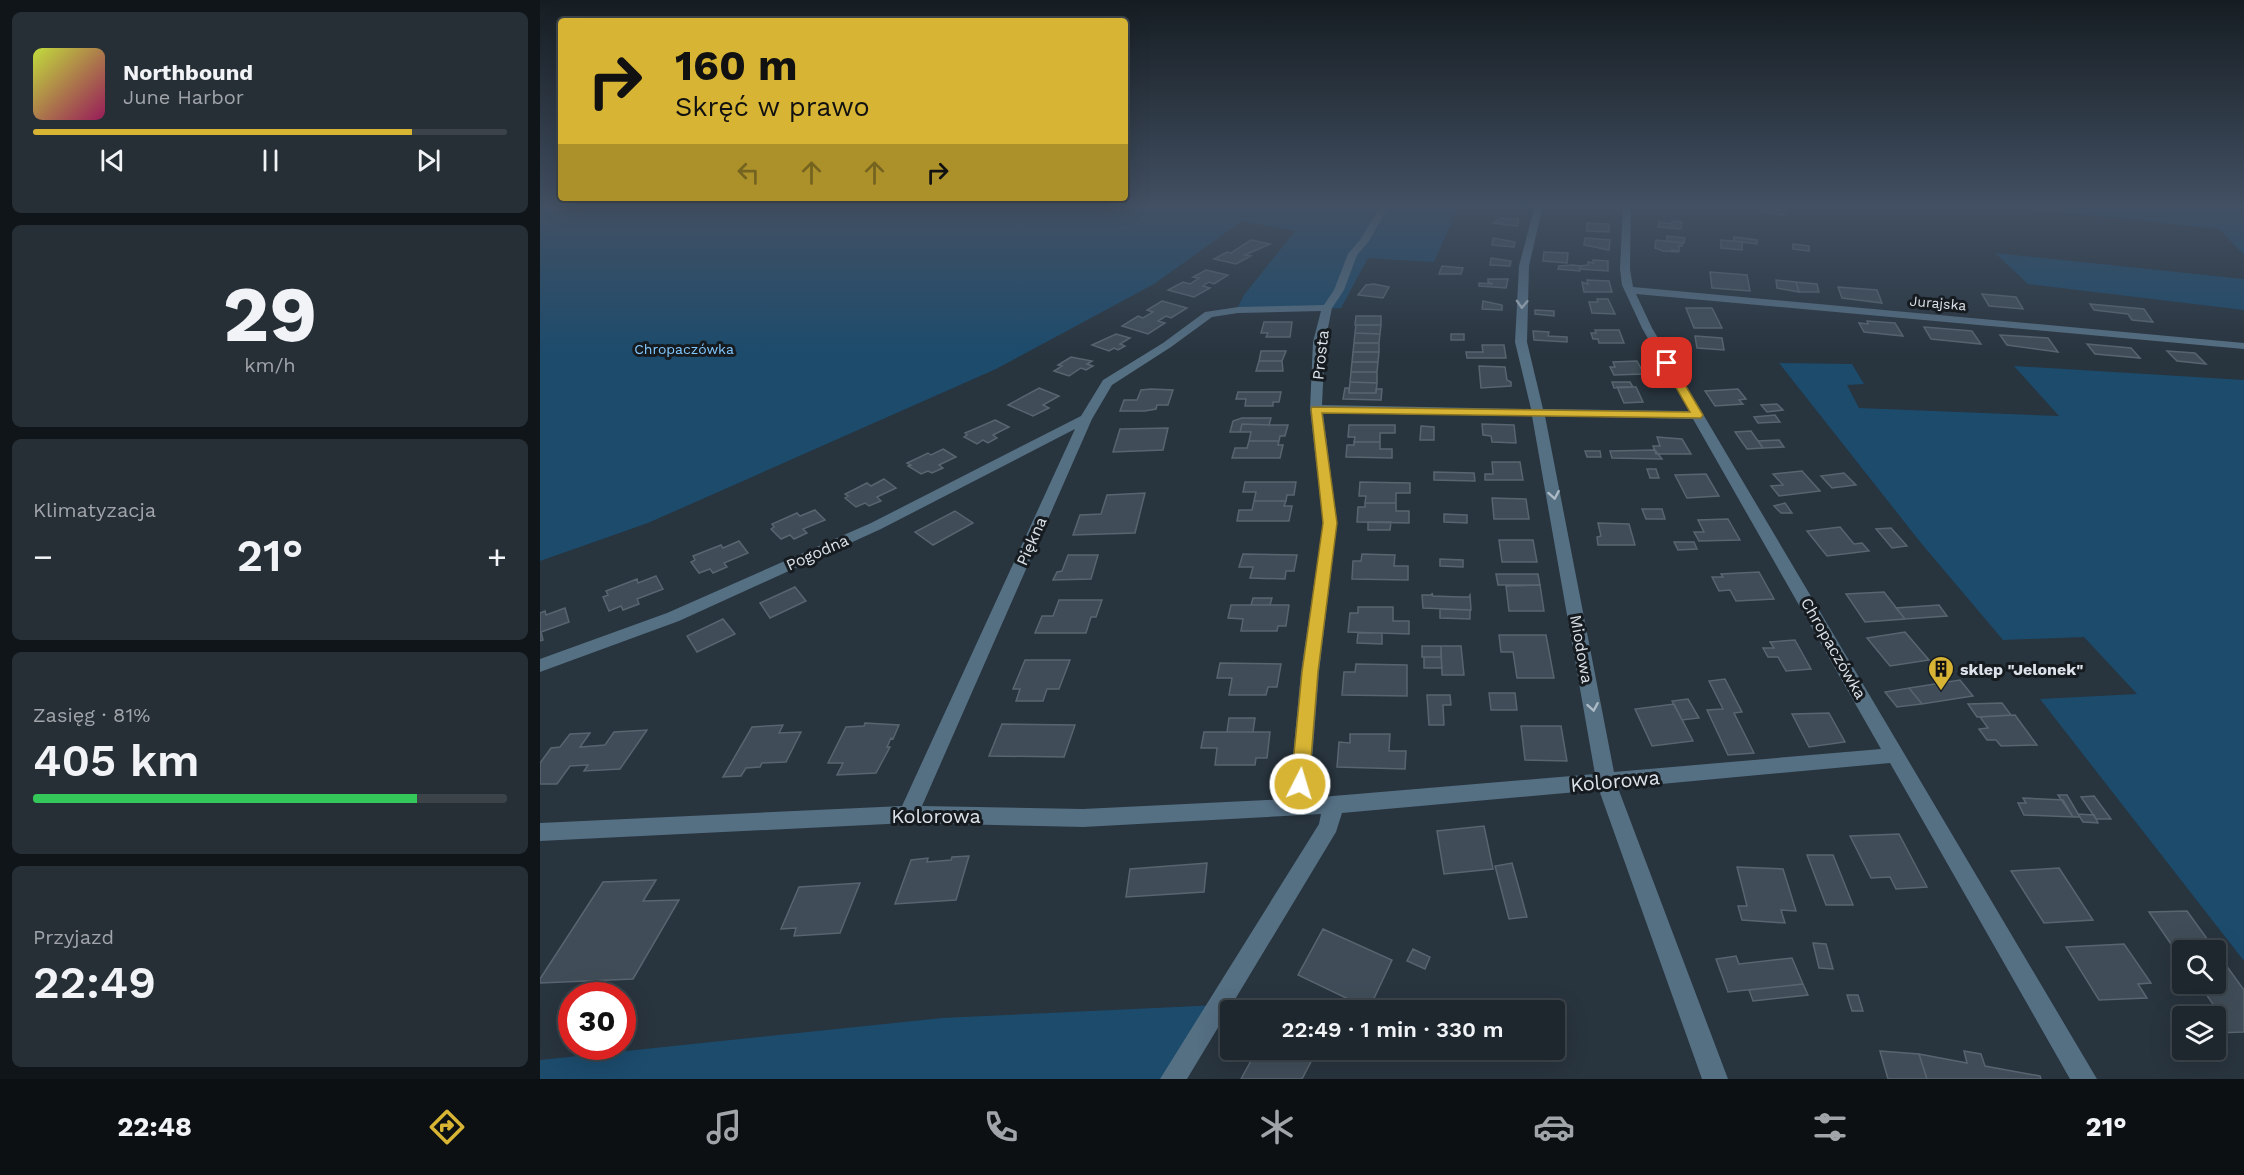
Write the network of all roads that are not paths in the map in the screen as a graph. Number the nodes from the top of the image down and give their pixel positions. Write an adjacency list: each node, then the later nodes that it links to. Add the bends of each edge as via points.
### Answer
1 (1352, 255): 5 (street, Prosta)
2 (1527, 255): 8 (street, Miodowa, one-way to 8, via 1521,342)
3 (1625, 255): 4 (street, Chropaczówka)
4 (1629, 290): 6 (street, Jurajska); 9 (street, Chropaczówka)
5 (1327, 308): 7 (street, Prosta, via 1319,342); 10 (street, Piękna, via 1209,314 1107,383)
6 (2244, 346)
7 (1316, 409): 8 (street); 15 (street, Prosta, via 1330,523 1310,672)
8 (1538, 412): 9 (street); 13 (street, Miodowa, one-way to 13)
9 (1697, 415): 12 (street, Chropaczówka)
10 (1086, 419): 11 (street, Pogodna, via 876,526 674,616); 16 (street, Piękna)
11 (540, 666)
12 (1896, 755): 13 (street, Kolorowa); 20 (street, Chropaczówka)
13 (1606, 782): 14 (street, Kolorowa); 19 (street, Miodowa)
14 (1333, 805): 15 (street, Kolorowa); 18 (street, via 1329,826)
15 (1298, 806): 16 (street, Kolorowa, via 1083,818)
16 (908, 814): 17 (street, Kolorowa)
17 (540, 832)
18 (1173, 1079)
19 (1715, 1079)
20 (2084, 1079)

